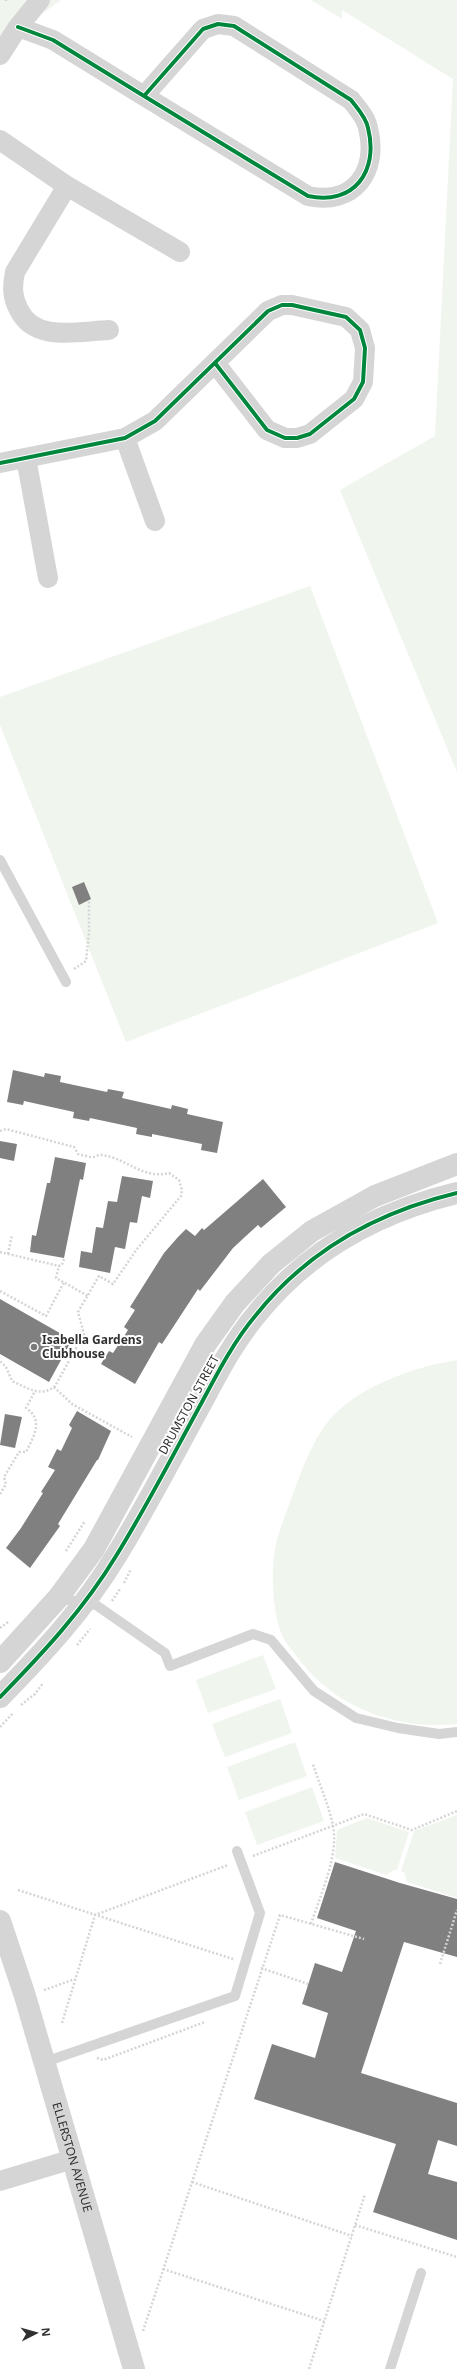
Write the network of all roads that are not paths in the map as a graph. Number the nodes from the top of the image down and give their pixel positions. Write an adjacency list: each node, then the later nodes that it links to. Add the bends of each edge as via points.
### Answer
1 (40, 0): 2 (street)
2 (18, 27): 3 (street); 4 (street, via 53,40)
3 (0, 55)
4 (144, 96): 4 (street, via 203,29 218,24 234,26 351,100 368,127 371,149 367,171 357,186 345,195 323,199 308,196)
5 (0, 140): 6 (street)
6 (67, 186): 7 (street); 8 (street, via 15,272 12,285 13,299 24,320 36,330 47,333)
7 (180, 252)
8 (109, 330)
9 (215, 363): 9 (street, via 267,430 285,438 298,438 310,434 354,399 363,382 365,348 360,330 346,317 282,305 268,311); 10 (street, via 155,421)
10 (125, 438): 11 (street); 13 (street)
11 (26, 458): 12 (street); 14 (street)
12 (0, 463)
13 (155, 521)
14 (48, 578)
15 (0, 860): 16 (lane)
16 (64, 979)
17 (457, 1164): 19 (street, DRUMSTON STREET, via 374,1196 312,1231 272,1264 236,1303 205,1345 94,1549)
18 (457, 1193): 20 (street, DRUMSTON STREET, via 425,1201 356,1230 325,1250 288,1280 256,1315 229,1354 118,1553)
19 (58, 1598): 20 (lane); 21 (street, DRUMSTON STREET)
20 (84, 1603): 22 (street, DRUMSTON STREET, via 41,1656); 23 (lane, via 96,1605 165,1653 170,1666 253,1634 271,1640 314,1691 356,1718 432,1733)
21 (0, 1662)
22 (0, 1697)
23 (457, 1732)
24 (237, 1851): 27 (lane, via 260,1913 235,1996)
25 (0, 1921): 26 (street, ELLERSTON AVENUE)
26 (3, 1944): 27 (street, ELLERSTON AVENUE)
27 (44, 2062): 28 (street, ELLERSTON AVENUE)
28 (73, 2159): 29 (street); 31 (street, ELLERSTON AVENUE)
29 (0, 2181)
30 (421, 2273): 32 (lane)
31 (134, 2369)
32 (390, 2369)

